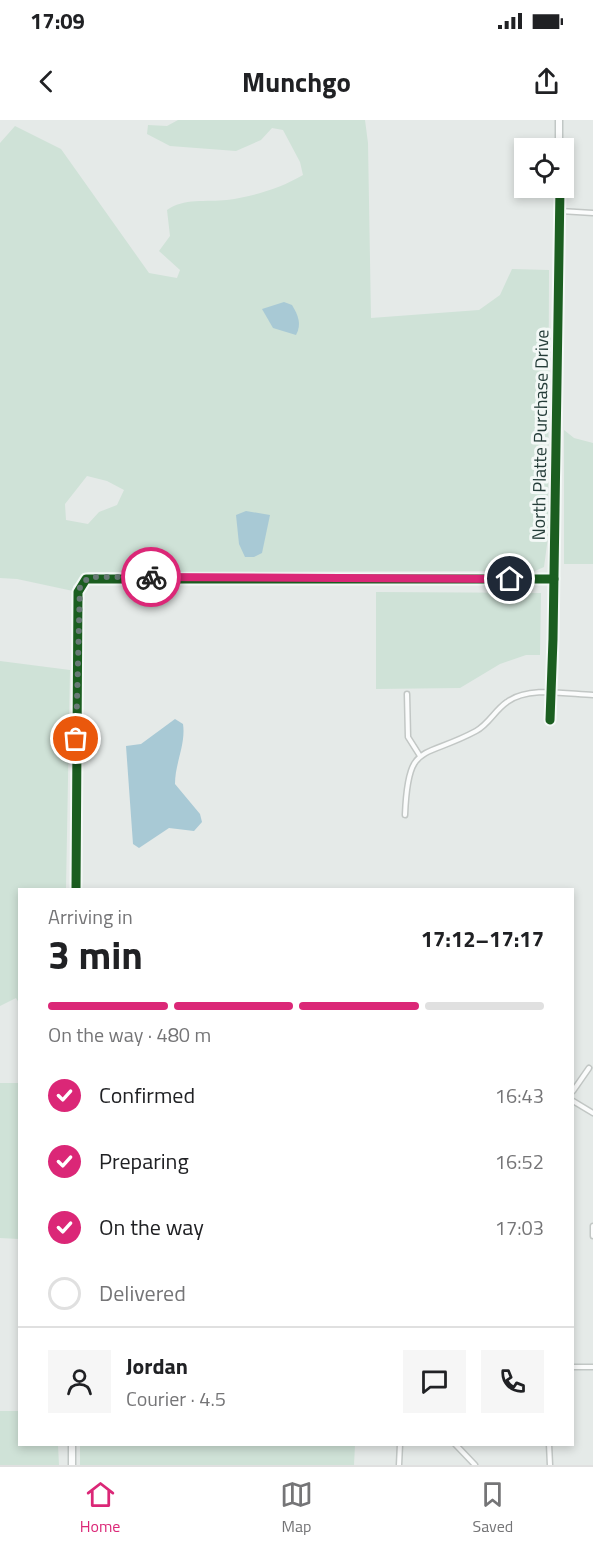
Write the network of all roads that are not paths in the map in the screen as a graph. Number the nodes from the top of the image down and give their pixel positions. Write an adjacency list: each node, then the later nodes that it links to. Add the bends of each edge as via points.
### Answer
1 (559, 120): 2 (street)
2 (559, 138)
3 (560, 198): 4 (street, North Platte Purchase Drive)
4 (560, 211): 5 (street); 6 (street, North Platte Purchase Drive)
5 (593, 213)
6 (554, 579): 8 (street, North Platte Purchase Drive); 13 (street, via 90,577 83,581 78,592)
7 (407, 694): 11 (street, via 408,737)
8 (550, 694): 9 (street); 10 (street, North Platte Purchase Drive); 11 (street, via 526,694 508,701 481,728)
9 (593, 695)
10 (550, 720)
11 (420, 756): 12 (street, via 408,775)
12 (405, 815)
13 (76, 888)
14 (589, 1068): 15 (street)
15 (574, 1090)
16 (574, 1102): 17 (street)
17 (593, 1113)
18 (593, 1226): 19 (street)
19 (593, 1236)
20 (574, 1367): 21 (street)
21 (593, 1367)
22 (72, 1446): 26 (street)
23 (399, 1446): 27 (street)
24 (457, 1446): 28 (street)
25 (549, 1446): 29 (street)
26 (72, 1465)
27 (399, 1465)
28 (475, 1465)
29 (550, 1465)

